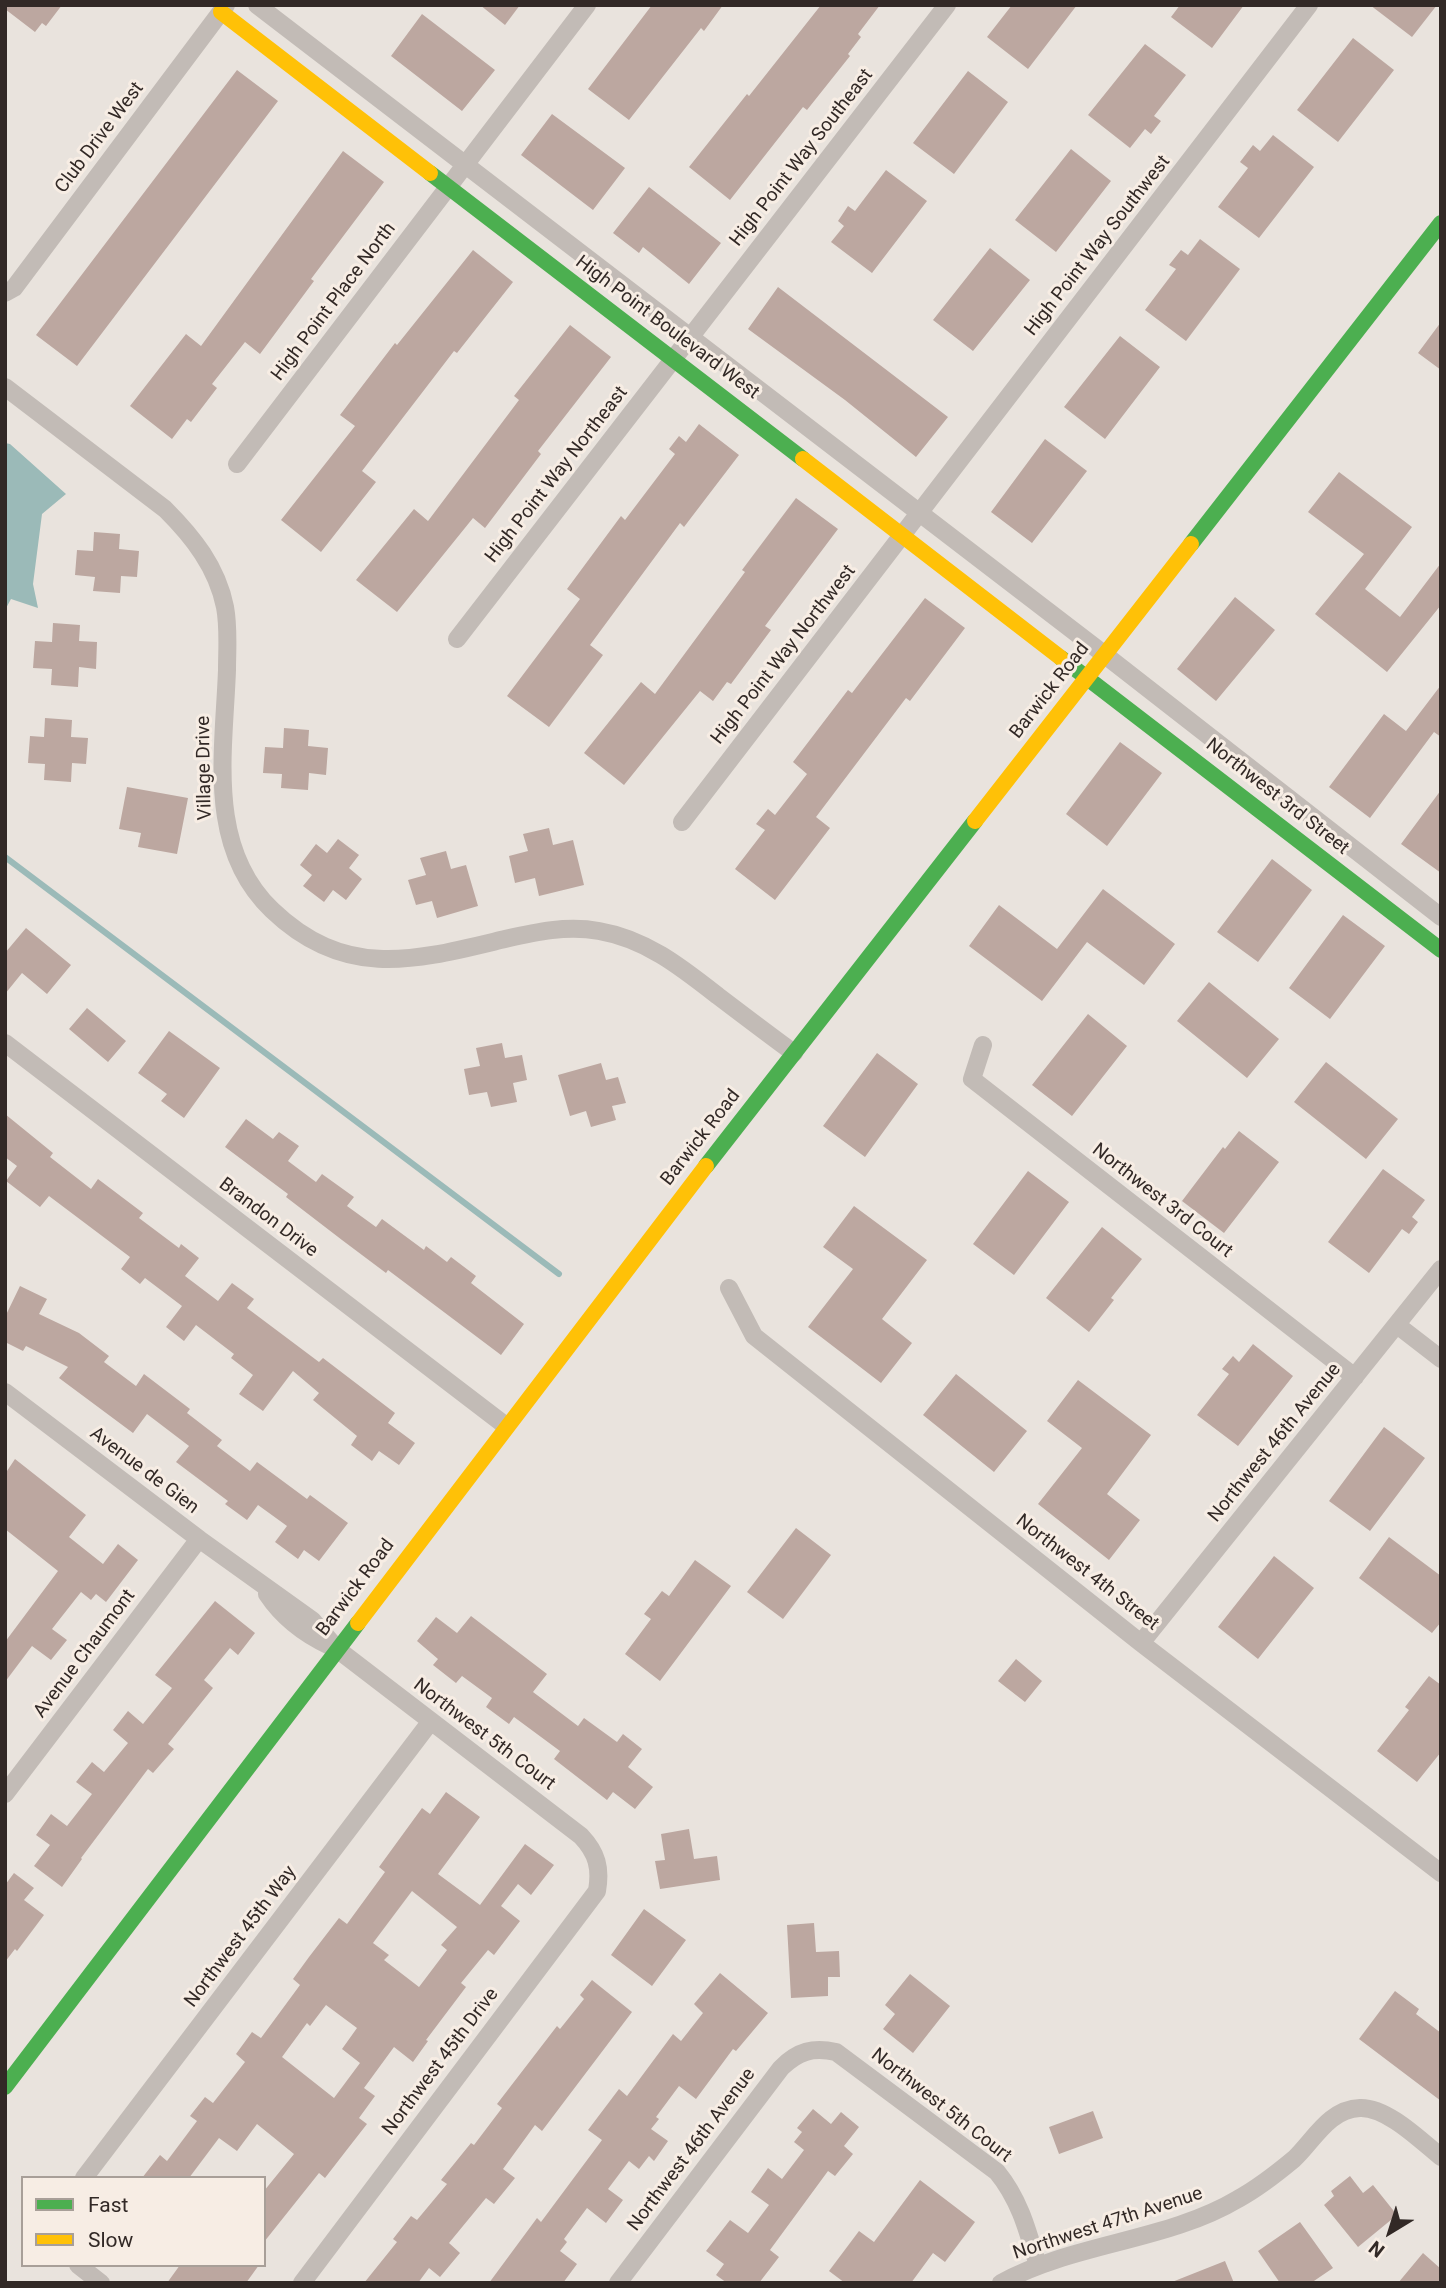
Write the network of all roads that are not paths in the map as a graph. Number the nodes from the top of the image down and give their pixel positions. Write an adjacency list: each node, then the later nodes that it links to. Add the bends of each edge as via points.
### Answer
1 (257, 5): 6 (street, High Point Boulevard West)
2 (587, 5): 6 (street, High Point Place North)
3 (947, 5): 10 (street, High Point Way Southeast)
4 (1309, 5): 14 (street, High Point Way Southwest)
5 (223, 8): 7 (street, High Point Boulevard West); 9 (street, Club Drive West, via 14,288)
6 (465, 164): 7 (street, High Point Place North); 10 (street, High Point Boulevard West)
7 (448, 186): 11 (street, High Point Boulevard West); 13 (street, High Point Place North)
8 (1441, 223): 17 (street, Barwick Road)
9 (5, 293)
10 (691, 337): 11 (street, High Point Way Northeast); 14 (street, High Point Boulevard West)
11 (673, 359): 15 (street, High Point Boulevard West); 16 (street, High Point Way Northeast)
12 (5, 387): 24 (street, Village Drive, via 165,509 203,552 222,597 228,635 222,800 226,828 249,881 293,928 345,954 373,960 432,956 540,931 597,930 652,948)
13 (237, 464)
14 (919, 513): 15 (street, High Point Way Northwest); 17 (street, High Point Boulevard West)
15 (903, 535): 18 (street, High Point Boulevard West); 19 (street, High Point Way Northwest)
16 (457, 639)
17 (1105, 655): 18 (street, Barwick Road); 20 (street, Northwest 3rd Street)
18 (1087, 677): 21 (street, Northwest 3rd Street); 24 (street, Barwick Road)
19 (682, 822)
20 (1441, 917)
21 (1441, 950)
22 (5, 1042): 31 (street, Brandon Drive)
23 (983, 1045): 29 (street, Northwest 3rd Court, via 972,1079)
24 (794, 1053): 31 (street, Barwick Road)
25 (1441, 1269): 27 (street, Northwest 46th Avenue)
26 (729, 1288): 33 (street, Northwest 4th Street, via 754,1336)
27 (1396, 1325): 28 (street); 29 (street, Northwest 46th Avenue)
28 (1441, 1359)
29 (1355, 1377): 33 (street, Northwest 46th Avenue)
30 (5, 1392): 32 (street, Avenue de Gien)
31 (506, 1426): 34 (street, Barwick Road)
32 (199, 1539): 34 (street, Avenue de Gien, via 259,1582 279,1612 308,1636); 36 (street, Avenue Chaumont)
33 (1141, 1643): 38 (street, Northwest 4th Street)
34 (337, 1649): 35 (street, Northwest 5th Court); 40 (street, Barwick Road)
35 (431, 1721): 37 (street, Northwest 5th Court, via 581,1836); 42 (street, Northwest 45th Way)
36 (5, 1794)
37 (598, 1861): 46 (street, Northwest 45th Drive, via 597,1891)
38 (1441, 1873)
39 (806, 2050): 43 (street, Northwest 5th Court, via 836,2052 997,2172 1020,2208); 47 (street, Northwest 46th Avenue, via 781,2068)
40 (5, 2087)
41 (1441, 2157): 43 (street, Northwest 47th Avenue, via 1377,2110 1347,2110 1267,2181 1219,2209)
42 (86, 2176)
43 (1038, 2266): 48 (street, Northwest 47th Avenue)
44 (81, 2267): 45 (street)
45 (101, 2283)
46 (302, 2283)
47 (618, 2283)
48 (1001, 2283)

